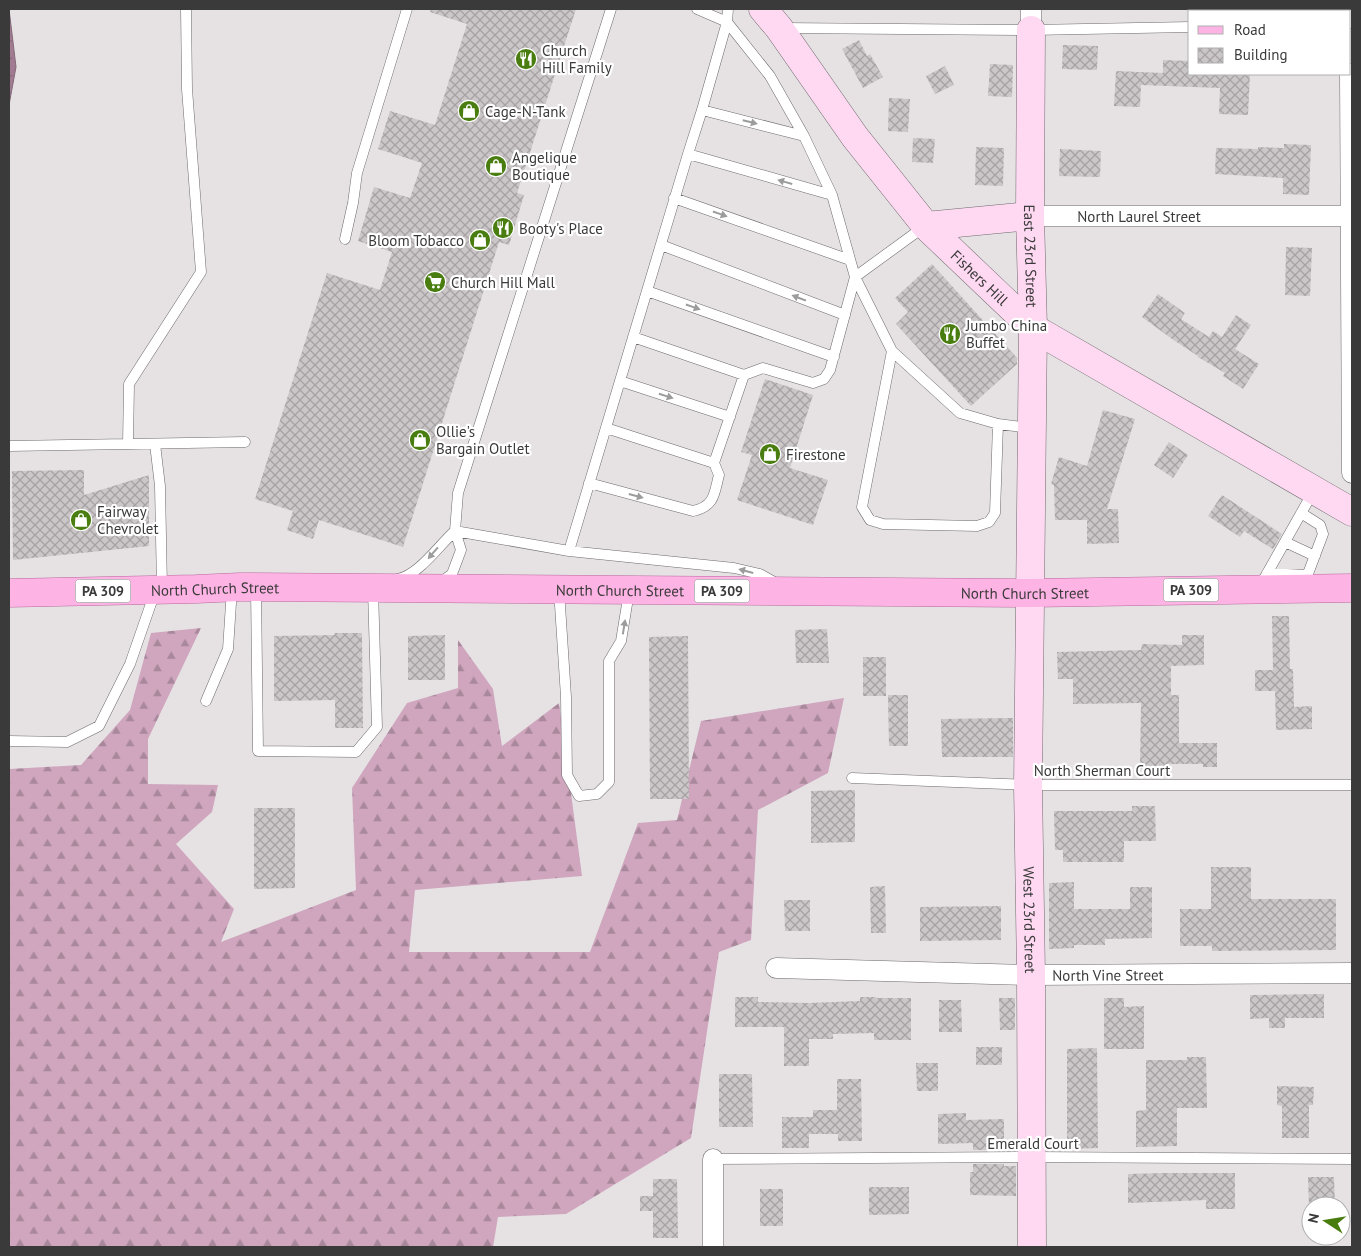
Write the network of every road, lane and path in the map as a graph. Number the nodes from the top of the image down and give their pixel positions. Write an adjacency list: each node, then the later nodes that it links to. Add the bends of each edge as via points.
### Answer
1 (186, 9): 37 (lane, via 187,89 200,272 129,384)
2 (407, 9): 19 (lane, via 357,173)
3 (612, 9): 45 (lane, via 458,494)
4 (697, 9): 8 (lane)
5 (728, 9): 8 (lane)
6 (771, 19): 7 (lane); 18 (street, Fishers Hill, via 855,136)
7 (1031, 20): 9 (lane); 16 (street, East 23rd Street)
8 (727, 22): 11 (lane); 12 (lane, via 770,76)
9 (1188, 27)
10 (1350, 75): 17 (street)
11 (702, 110): 12 (lane, one-way to 12); 13 (lane)
12 (804, 136): 14 (lane)
13 (688, 154): 14 (lane, one-way to 13); 15 (lane)
14 (832, 195): 21 (lane)
15 (674, 198): 20 (lane); 21 (lane, one-way to 21)
16 (1030, 216): 17 (street, North Laurel Street); 18 (street, North Laurel Street); 25 (street, East 23rd Street)
17 (1351, 216): 31 (street)
18 (926, 226): 22 (lane); 25 (street, Fishers Hill)
19 (345, 239)
20 (661, 246): 23 (lane); 24 (lane, one-way to 20)
21 (850, 260): 22 (lane)
22 (855, 277): 24 (lane); 27 (lane)
23 (646, 291): 26 (lane); 28 (lane, one-way to 28)
24 (845, 315): 28 (lane)
25 (1033, 328): 35 (street, East 23rd Street); 43 (street, Fishers Hill)
26 (633, 337): 29 (lane); 30 (lane)
27 (892, 351): 33 (lane, via 960,413); 33 (lane, via 862,507 870,520 883,524 969,526 989,522 995,513)
28 (834, 357): 29 (lane, via 824,379 814,383 763,368)
29 (744, 375): 32 (lane)
30 (620, 380): 32 (lane, one-way to 32); 34 (lane)
31 (1352, 408): 41 (street)
32 (730, 417): 40 (lane)
33 (998, 424): 35 (lane)
34 (606, 428): 40 (lane); 42 (lane)
35 (1032, 428): 60 (street, East 23rd Street)
36 (246, 442): 38 (lane)
37 (128, 444): 38 (lane); 39 (lane)
38 (155, 444): 54 (lane, via 160,486)
39 (9, 446)
40 (714, 463): 42 (lane, one-way to 40, via 693,511 703,509 712,501 719,475)
41 (1352, 472)
42 (589, 483): 47 (lane)
43 (1308, 501): 44 (street, Fishers Hill); 46 (lane); 48 (lane, via 1323,534)
44 (1352, 512)
45 (456, 531): 47 (lane); 52 (lane, one-way to 52, via 405,578); 55 (lane, via 461,550 452,574)
46 (1285, 542): 48 (lane); 49 (lane)
47 (569, 551): 58 (lane, one-way to 47, via 760,574 734,568)
48 (1315, 556): 50 (lane)
49 (1262, 581): 50 (main road, North Church Street / PA 309); 60 (main road, North Church Street / PA 309)
50 (1305, 582): 53 (main road, North Church Street / PA 309)
51 (243, 587): 52 (main road, North Church Street / PA 309); 52 (lane, via 258,751 356,752 378,727); 54 (main road, North Church Street / PA 309); 61 (lane, via 228,649)
52 (367, 588): 55 (main road, North Church Street / PA 309)
53 (1352, 588)
54 (159, 589): 59 (main road, North Church Street / PA 309); 62 (lane, via 130,664 99,726 67,742)
55 (433, 589): 56 (main road, North Church Street / PA 309)
56 (559, 590): 57 (main road, North Church Street / PA 309); 57 (lane, one-way to 57, via 567,774 579,796 597,794 609,782 609,661 621,641)
57 (630, 590): 58 (main road, North Church Street / PA 309)
58 (790, 591): 60 (main road, North Church Street / PA 309)
59 (9, 592)
60 (1031, 592): 65 (street, West 23rd Street)
61 (206, 701)
62 (9, 741)
63 (852, 778): 65 (lane, North Sherman Court)
64 (1352, 785): 65 (lane, North Sherman Court)
65 (1028, 786): 68 (street, West 23rd Street)
66 (776, 968): 68 (street, North Vine Street)
67 (1352, 973): 68 (street, North Vine Street)
68 (1031, 975): 69 (street, West 23rd Street)
69 (1032, 1158): 70 (lane, Emerald Court); 71 (lane, Emerald Court); 73 (street, West 23rd Street)
70 (713, 1159): 72 (street)
71 (1352, 1159)
72 (713, 1247)
73 (1032, 1247)

